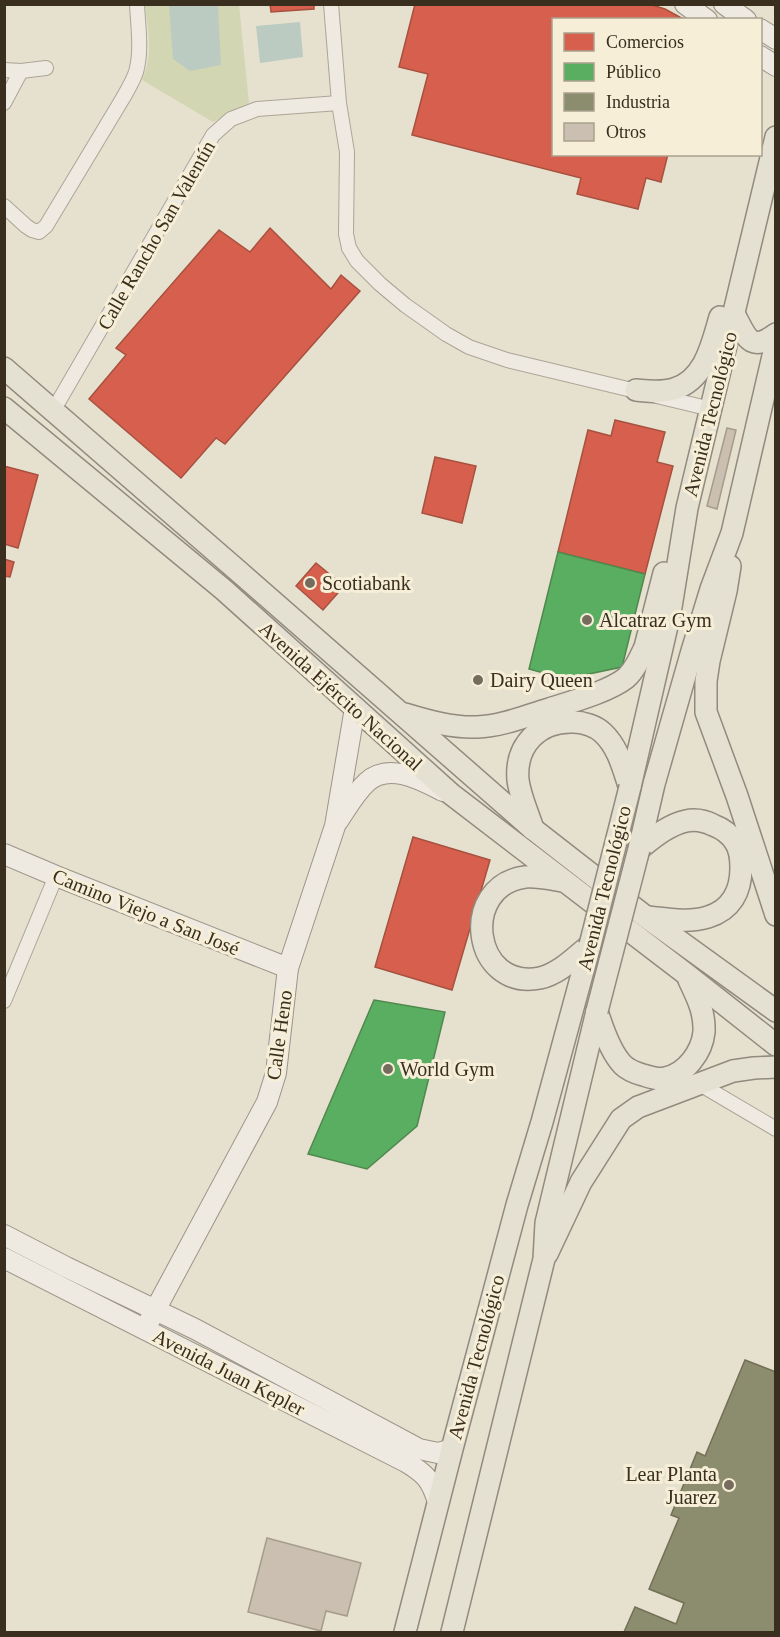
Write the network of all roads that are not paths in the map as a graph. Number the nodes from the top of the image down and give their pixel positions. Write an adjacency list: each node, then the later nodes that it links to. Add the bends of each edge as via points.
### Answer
1 (137, 4): 17 (street, via 139,41 133,79 46,226 42,231 32,230)
2 (331, 4): 15 (street)
3 (685, 4): 5 (street)
4 (724, 4): 6 (street)
5 (704, 18)
6 (743, 18)
7 (762, 30): 8 (street)
8 (776, 39)
9 (762, 57): 10 (street)
10 (776, 66)
11 (46, 68): 13 (street)
12 (4, 70): 13 (street)
13 (21, 71): 14 (street)
14 (4, 103)
15 (339, 103): 23 (street, via 347,152 349,248 380,284 469,347 507,360); 26 (street, Calle Rancho San Valentín, via 257,109 231,119 213,135)
16 (776, 137): 18 (main road, Avenida Tecnológico)
17 (4, 206)
18 (756, 218): 19 (main road, Avenida Tecnológico); 23 (main road, via 698,373 673,390)
19 (734, 314): 20 (main road, via 749,340 762,343); 25 (main road, Avenida Tecnológico)
20 (776, 334)
21 (776, 343): 28 (main road, Avenida Tecnológico)
22 (4, 368): 26 (main road, Avenida Ejército Nacional)
23 (636, 390): 25 (street)
24 (4, 408): 29 (main road, Avenida Ejército Nacional, via 224,590)
25 (711, 409): 27 (main road, Avenida Tecnológico)
26 (53, 411): 30 (main road, Avenida Ejército Nacional)
27 (687, 508): 30 (main road, via 667,561 645,647 626,677 594,693 504,723 458,726); 31 (main road, Avenida Tecnológico, via 670,613)
28 (732, 533): 35 (main road, Avenida Tecnológico, via 692,651); 39 (main road, via 730,570 706,681 706,712)
29 (356, 708): 32 (main road, Avenida Ejército Nacional); 33 (street, Calle Heno)
30 (399, 713): 34 (main road, Avenida Ejército Nacional)
31 (630, 787): 34 (main road, via 618,755 601,731 577,722 541,728 528,740 518,768 518,781); 41 (main road, Avenida Tecnológico, bridge)
32 (450, 794): 33 (street, Calle Heno, via 414,777 395,772 381,775 368,781); 38 (main road, Avenida Ejército Nacional)
33 (335, 826): 42 (street, Calle Heno)
34 (533, 829): 40 (main road, Avenida Ejército Nacional)
35 (639, 849): 40 (main road, via 673,826 696,820 725,832 736,844 741,860 738,893 722,911 696,920); 45 (main road, Avenida Tecnológico, bridge)
36 (4, 854): 37 (street, Camino Viejo a San José)
37 (56, 876): 42 (street, Camino Viejo a San José); 44 (street)
38 (563, 881): 41 (main road, via 526,877 498,889 487,903 482,919 484,945 490,959 510,975 540,978 564,966); 43 (main road, Avenida Ejército Nacional)
39 (776, 915)
40 (646, 917): 46 (main road, Avenida Ejército Nacional)
41 (590, 945): 56 (main road, Avenida Tecnológico)
42 (288, 968): 54 (street, Calle Heno, via 278,1064 270,1095)
43 (686, 974): 45 (main road, via 701,1005 704,1031 694,1057 676,1075 651,1078 622,1064 604,1035); 47 (main road, Avenida Ejército Nacional)
44 (4, 1001)
45 (597, 1011): 53 (main road, Avenida Tecnológico, via 546,1222)
46 (776, 1011)
47 (776, 1046)
48 (776, 1067): 49 (main road, via 733,1071)
49 (698, 1083): 50 (street); 53 (main road, via 638,1107 621,1119 581,1182)
50 (776, 1129)
51 (4, 1235): 54 (street, Avenida Juan Kepler)
52 (4, 1258): 55 (street, Avenida Juan Kepler)
53 (544, 1259): 59 (main road, Avenida Tecnológico)
54 (154, 1310): 55 (street, Calle Heno); 56 (street, Avenida Juan Kepler, via 419,1449 438,1453)
55 (145, 1329): 57 (street, Avenida Juan Kepler, via 412,1466 433,1484)
56 (452, 1449): 57 (main road, Avenida Tecnológico)
57 (438, 1502): 58 (main road, Avenida Tecnológico)
58 (405, 1632)
59 (452, 1632)

